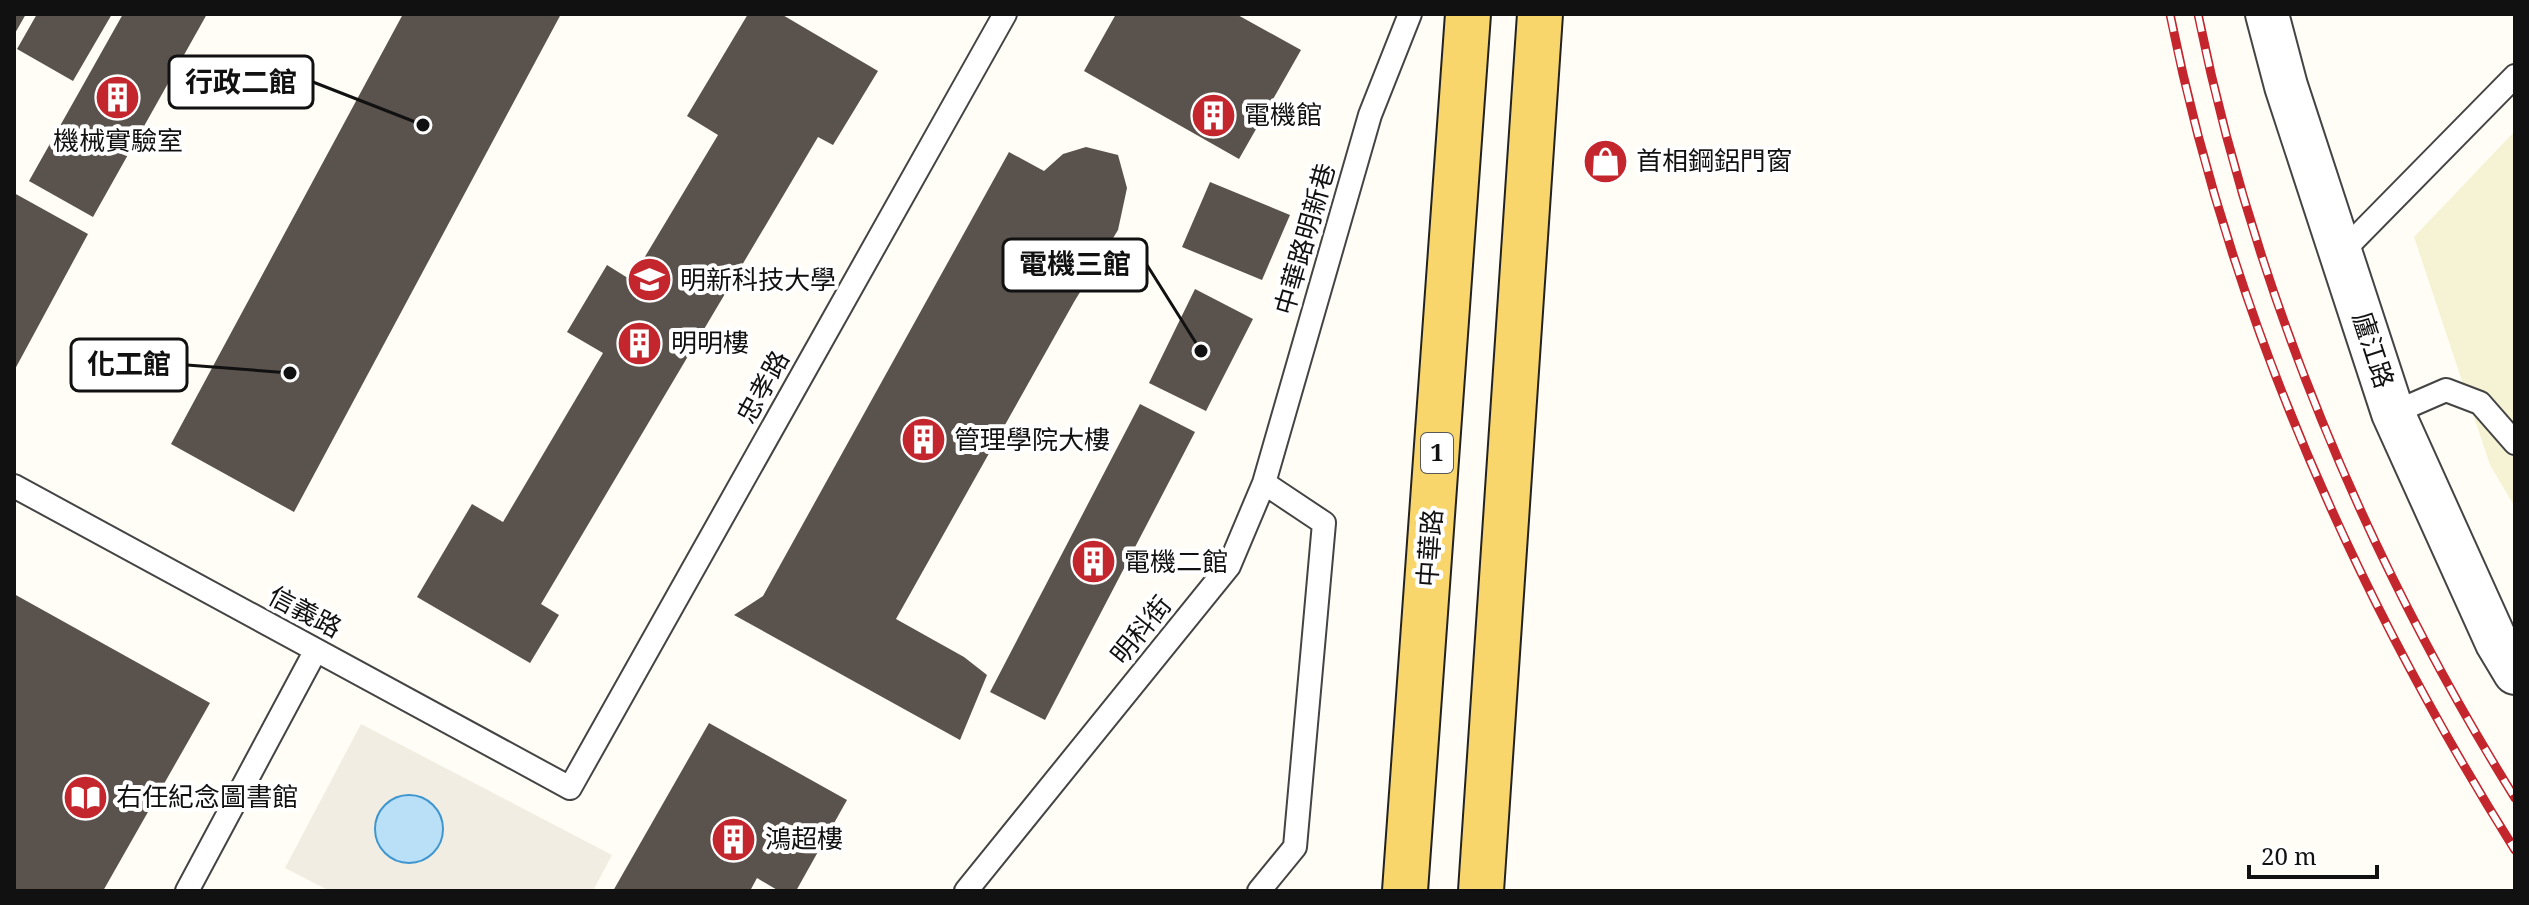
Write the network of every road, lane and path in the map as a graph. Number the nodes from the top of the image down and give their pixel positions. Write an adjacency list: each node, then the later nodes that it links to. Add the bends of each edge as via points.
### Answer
1 (1005, 14): 14 (lane, 忠孝路)
2 (1410, 14): 10 (lane, 中華路明新巷, via 1370,115)
3 (1468, 14): 18 (main road, 中華路 / 1)
4 (1540, 14): 19 (main road)
5 (2267, 14): 7 (street, 廬江路)
6 (2515, 76): 7 (lane)
7 (2341, 253): 8 (street, 廬江路)
8 (2393, 413): 9 (lane, via 2446,390 2480,403); 13 (street, 廬江路)
9 (2515, 443)
10 (1264, 483): 16 (lane, 明科街, via 1229,566); 17 (lane, via 1324,523 1295,847)
11 (14, 486): 12 (lane, 信義路)
12 (316, 650): 14 (lane, 信義路); 15 (lane)
13 (2515, 673)
14 (570, 788)
15 (187, 891)
16 (966, 891)
17 (1259, 891)
18 (1405, 891)
19 (1481, 891)

